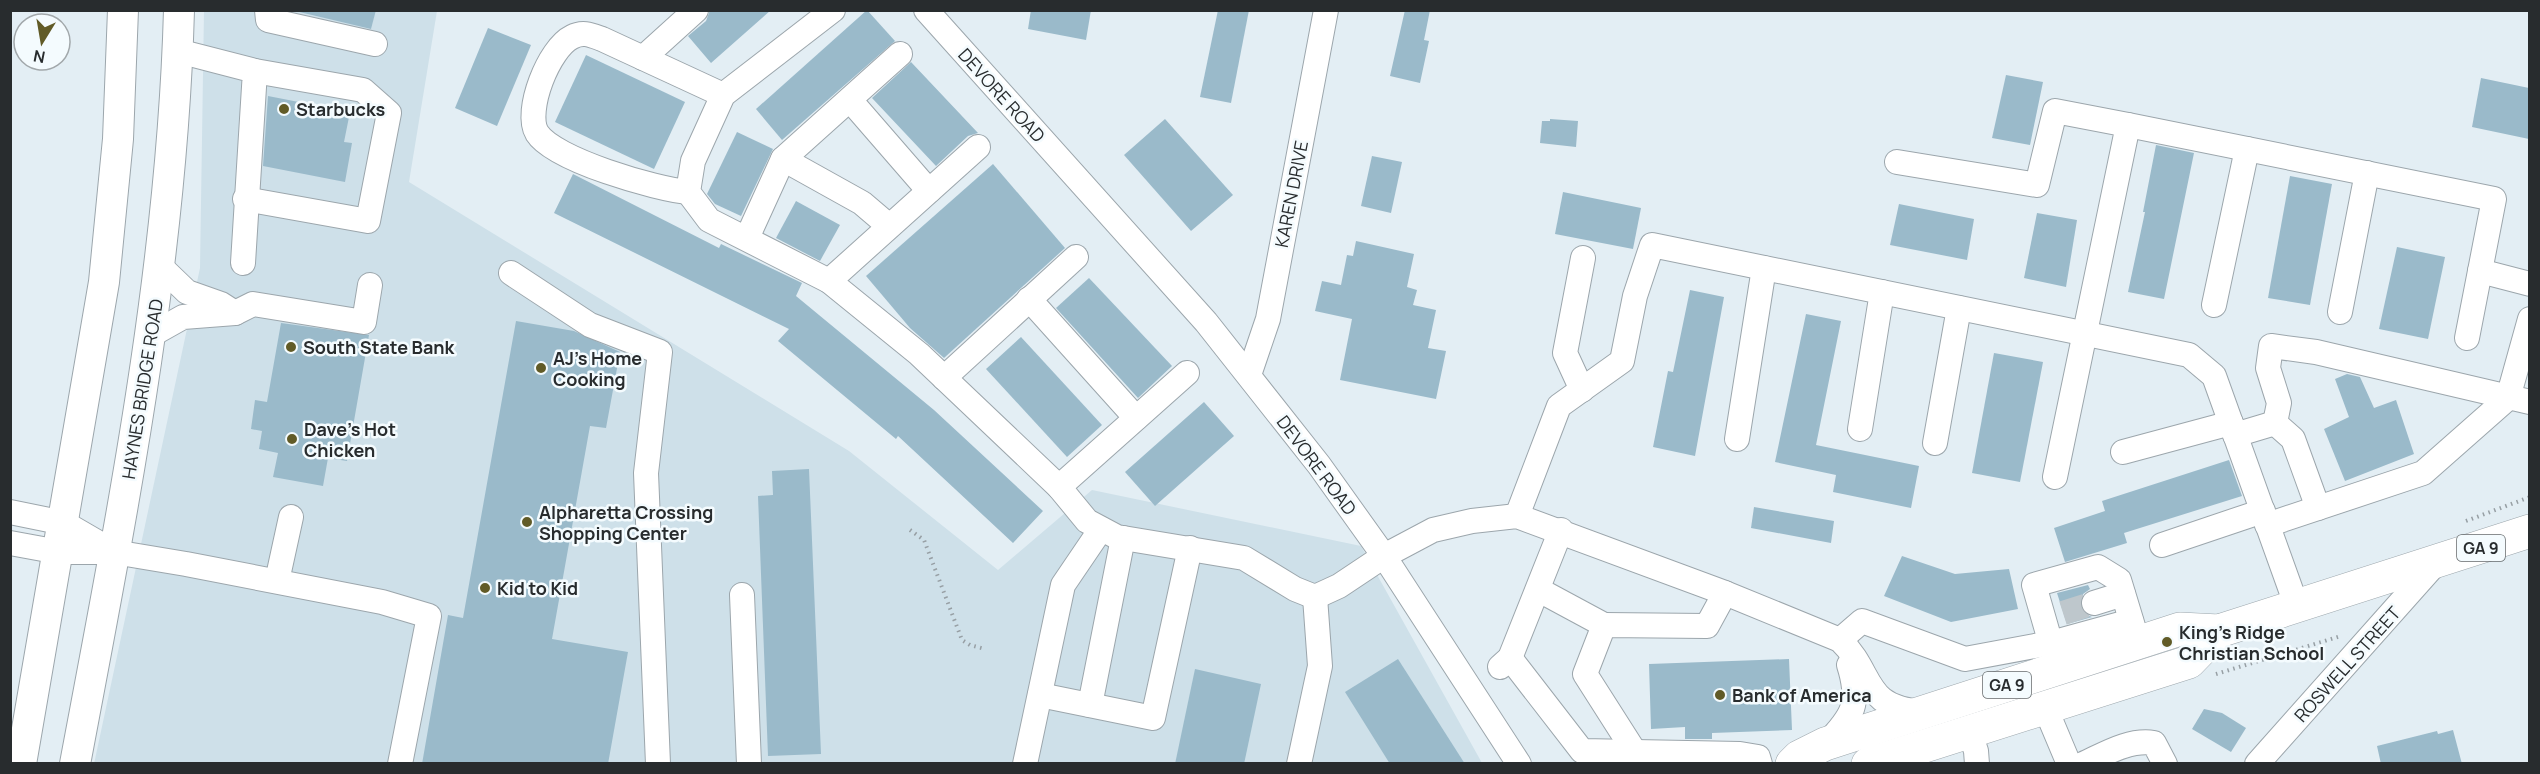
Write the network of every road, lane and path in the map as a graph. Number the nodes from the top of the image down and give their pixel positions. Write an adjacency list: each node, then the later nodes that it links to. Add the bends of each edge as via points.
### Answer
1 (123, 10): 65 (main road, via 118,140 109,237)
2 (179, 10): 9 (main road, HAYNES BRIDGE ROAD)
3 (267, 10): 8 (street, via 268,20)
4 (696, 10): 11 (street)
5 (833, 10): 13 (street)
6 (926, 10): 47 (street, DEVORE ROAD, via 1206,322)
7 (1326, 10): 47 (street, KAREN DRIVE, via 1268,319)
8 (375, 44)
9 (178, 51): 12 (street); 29 (main road, HAYNES BRIDGE ROAD, via 174,143)
10 (900, 54): 14 (street)
11 (643, 58): 13 (street); 22 (street, via 584,33 571,37 556,48 533,104 537,132 546,143 615,176)
12 (255, 71): 23 (street); 23 (street, via 363,90 389,113 368,221)
13 (723, 95): 22 (street, via 693,161)
14 (850, 100): 18 (street); 21 (street)
15 (2128, 125): 17 (street); 19 (street, via 2055,111 2037,185); 43 (street)
16 (978, 147): 21 (street)
17 (2247, 149): 20 (street); 38 (street)
18 (783, 159): 24 (street, via 862,203); 25 (street)
19 (1897, 162)
20 (2367, 173): 31 (street, via 2494,199); 40 (street)
21 (929, 191): 24 (street)
22 (688, 192): 25 (street, via 709,220)
23 (245, 199): 28 (street)
24 (889, 226): 33 (street)
25 (747, 238): 33 (street)
26 (1076, 256): 37 (street)
27 (1583, 258): 49 (street, via 1565,353)
28 (243, 263)
29 (161, 267): 41 (street, via 187,292); 44 (main road, HAYNES BRIDGE ROAD)
30 (1764, 268): 36 (street); 49 (street, via 1652,245 1635,296 1622,361); 55 (street)
31 (2480, 270): 34 (street); 45 (street)
32 (511, 273): 104 (street, via 590,325 660,352 646,473)
33 (828, 281): 48 (street)
34 (2529, 284)
35 (370, 285): 41 (street, via 364,322 253,304)
36 (1882, 292): 39 (street); 53 (street)
37 (1029, 299): 48 (street); 51 (street)
38 (2214, 305)
39 (1959, 308): 43 (street); 56 (street)
40 (2340, 312)
41 (235, 313): 44 (street, via 183,317)
42 (2529, 320): 50 (street)
43 (2085, 334): 54 (street, via 2189,356 2214,375); 58 (street)
44 (151, 335): 75 (main road, HAYNES BRIDGE ROAD)
45 (2467, 338)
46 (1187, 372): 51 (street)
47 (1248, 375): 76 (street, DEVORE ROAD)
48 (944, 378): 59 (street)
49 (1582, 390): 62 (street, via 1559,406)
50 (2519, 400): 52 (street, via 2316,352 2271,346 2268,368 2279,403); 60 (street, via 2423,473)
51 (1136, 418): 59 (street)
52 (2275, 423): 54 (street); 60 (street, via 2293,438)
53 (1860, 429)
54 (2233, 429): 57 (street); 64 (street)
55 (1737, 439)
56 (1935, 443)
57 (2123, 452)
58 (2055, 477)
59 (1059, 487): 66 (street, via 1087,521)
60 (2318, 508): 64 (street)
61 (10, 512): 65 (street)
62 (1517, 516): 68 (street); 76 (street, via 1433,530)
63 (291, 517): 78 (street)
64 (2265, 518): 72 (street); 85 (street)
65 (64, 523): 74 (main road); 75 (street)
66 (1101, 529): 70 (street); 94 (street, via 1063,585)
67 (910, 530): 91 (path, via 924,540 962,639)
68 (1561, 530): 79 (street); 80 (street)
69 (2529, 531): 77 (highway, GA 9)
70 (1123, 538): 73 (street); 95 (street)
71 (10, 543): 74 (street)
72 (2162, 544)
73 (1190, 548): 83 (street, via 1244,558 1295,590); 95 (street, via 1154,718)
74 (59, 552): 75 (street); 102 (main road)
75 (114, 552): 78 (street); 101 (main road, HAYNES BRIDGE ROAD)
76 (1384, 556): 83 (street); 108 (street, DEVORE ROAD)
77 (2435, 564): 85 (highway, GA 9); 116 (street, ROSWELL STREET)
78 (277, 581): 103 (street, via 382,602 429,616)
79 (1539, 590): 86 (street); 100 (street, via 1505,662 1582,751)
80 (1725, 593): 86 (street, via 1707,626); 90 (street)
81 (2123, 594): 84 (street); 87 (street); 92 (street, via 2120,580 2098,567 2034,585 2053,616)
82 (742, 595): 105 (street)
83 (1315, 597): 107 (street, via 1320,666)
84 (2094, 603)
85 (2297, 607): 88 (highway, GA 9)
86 (1604, 625): 100 (street, via 1585,674)
87 (2134, 632): 88 (highway, GA 9); 92 (highway, GA 9)
88 (2219, 632): 96 (highway, GA 9, via 2189,662)
89 (2349, 633): 93 (path)
90 (1840, 640): 92 (street, via 1862,621 1965,659); 97 (street, via 1853,652 1874,693 1890,706); 99 (street, via 1856,695 1849,720)
91 (985, 649)
92 (2054, 656): 97 (highway, GA 9)
93 (2212, 675)
94 (1040, 696): 95 (street); 106 (street)
95 (1090, 705)
96 (2045, 707): 98 (highway, GA 9); 113 (street)
97 (1924, 712): 99 (highway, GA 9)
98 (1969, 730): 111 (highway, GA 9); 112 (street)
99 (1825, 744): 110 (highway, GA 9)
100 (1636, 754): 109 (street, via 1740,754 1758,757)
101 (76, 762)
102 (21, 764)
103 (400, 764)
104 (658, 764)
105 (749, 764)
106 (1025, 764)
107 (1299, 764)
108 (1519, 764)
109 (1760, 764)
110 (1792, 764)
111 (1868, 764)
112 (1977, 764)
113 (2069, 764)
114 (2083, 764): 115 (street, via 2144,741 2154,743)
115 (2165, 764)
116 (2257, 764)

